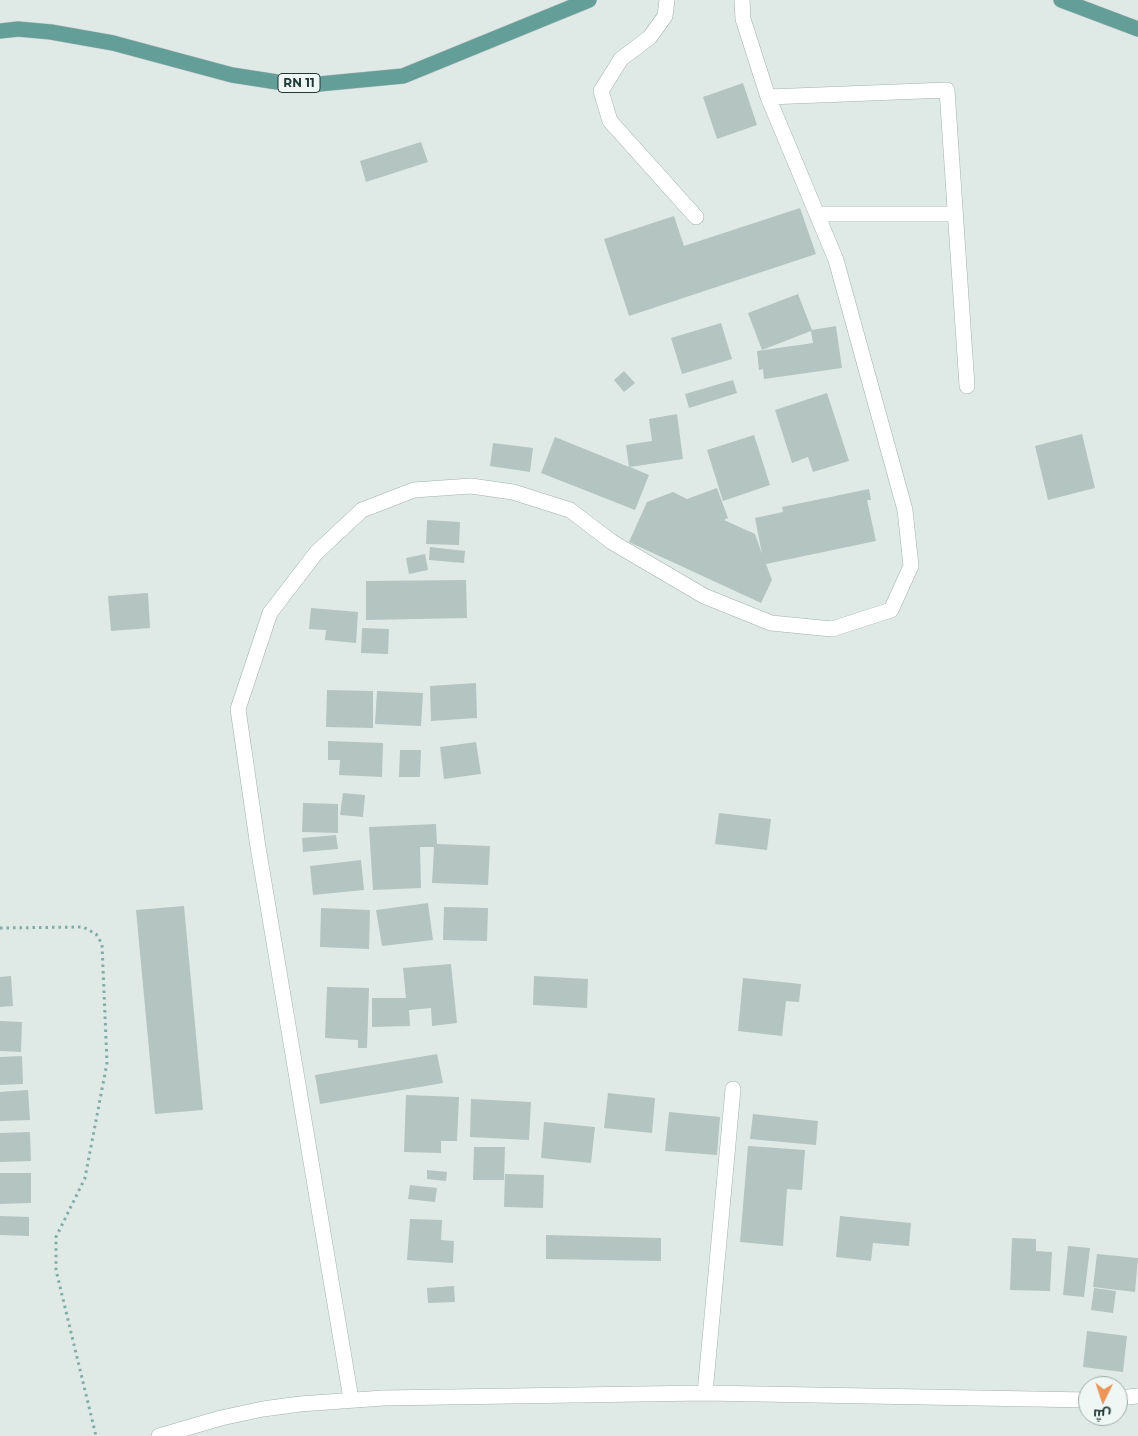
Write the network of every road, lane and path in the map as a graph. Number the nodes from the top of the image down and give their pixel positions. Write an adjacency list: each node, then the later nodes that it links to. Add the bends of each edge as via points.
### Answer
1 (589, 0): 6 (main road, RN 11, via 402,76 319,84 232,75 113,43 51,32)
2 (667, 0): 10 (street, via 665,16 650,37 621,59 601,91 610,121)
3 (742, 0): 7 (street, via 743,19)
4 (1062, 0): 5 (main road)
5 (1138, 29)
6 (0, 31)
7 (768, 97): 8 (street); 9 (street, via 947,90)
8 (816, 214): 9 (street); 15 (street, via 836,260 905,510 911,566 891,610 832,629 771,623 704,596 612,542 570,510 513,492 471,486 414,490 362,510 316,552 270,613 238,709 258,847)
9 (955, 214): 11 (street)
10 (696, 217)
11 (967, 386)
12 (0, 928): 17 (path, via 83,926 96,934 102,944 107,1063 85,1178 56,1236 56,1270)
13 (733, 1089): 14 (street)
14 (705, 1393): 15 (street); 16 (street)
15 (351, 1399): 18 (street, via 262,1409)
16 (1078, 1400)
17 (96, 1436)
18 (159, 1436)

